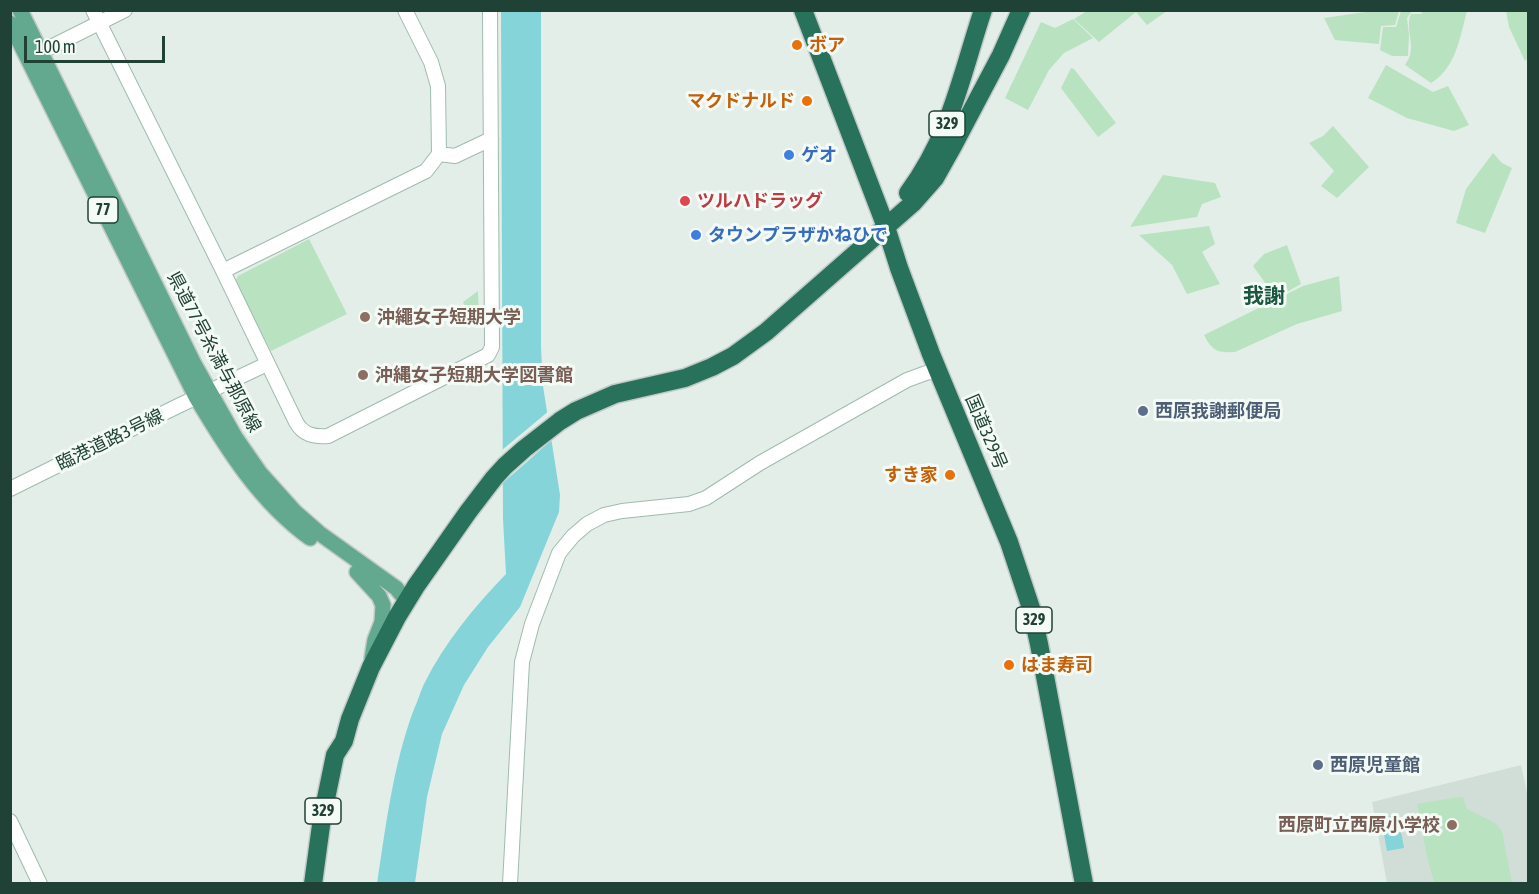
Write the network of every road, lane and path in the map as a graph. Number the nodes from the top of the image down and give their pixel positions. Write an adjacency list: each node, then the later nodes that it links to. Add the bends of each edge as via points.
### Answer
1 (20, 10): 10 (main road, 県道77号糸満与那原線 / 77)
2 (125, 10): 8 (street)
3 (405, 10): 12 (street, via 436,75)
4 (490, 10): 11 (street)
5 (803, 10): 13 (highway, 国道329号 / 329)
6 (983, 10): 13 (highway, 329, via 949,120 920,176)
7 (1021, 10): 13 (highway, 329, via 935,178)
8 (96, 17): 10 (street); 14 (street)
9 (10, 23): 17 (main road, 県道77号糸満与那原線 / 77)
10 (41, 52): 17 (main road, 県道77号糸満与那原線 / 77, via 196,368)
11 (491, 139): 12 (street, via 455,156); 15 (street, via 492,347 488,355 328,436 305,433 298,427)
12 (439, 154): 14 (street, via 426,171)
13 (886, 227): 16 (highway, 国道329号 / 329); 20 (highway, 329, via 733,356 685,378 595,401 560,421 505,466)
14 (223, 271): 15 (street)
15 (267, 364): 17 (street, 臨港道路3号線)
16 (938, 370): 27 (street, via 907,380 706,498 689,504 604,515 573,536 559,553 550,575 522,662); 28 (highway, 国道329号 / 329, via 1009,542 1032,609)
17 (202, 394): 18 (street, 臨港道路3号線); 19 (main road, 県道77号糸満与那原線 / 77, via 232,455 263,496 302,532); 20 (main road, 県道77号糸満与那原線 / 77, via 295,512 396,588)
18 (10, 489)
19 (357, 572): 20 (main road, 県道77号糸満与那原線 / 77, via 391,596); 21 (main road, via 383,605)
20 (407, 601): 21 (highway, 329)
21 (371, 667): 22 (highway, 329)
22 (344, 741): 25 (highway, 329, via 335,755 328,786); 26 (highway, 329)
23 (10, 822): 24 (street)
24 (40, 884)
25 (313, 884)
26 (321, 884)
27 (510, 884)
28 (1084, 884)

